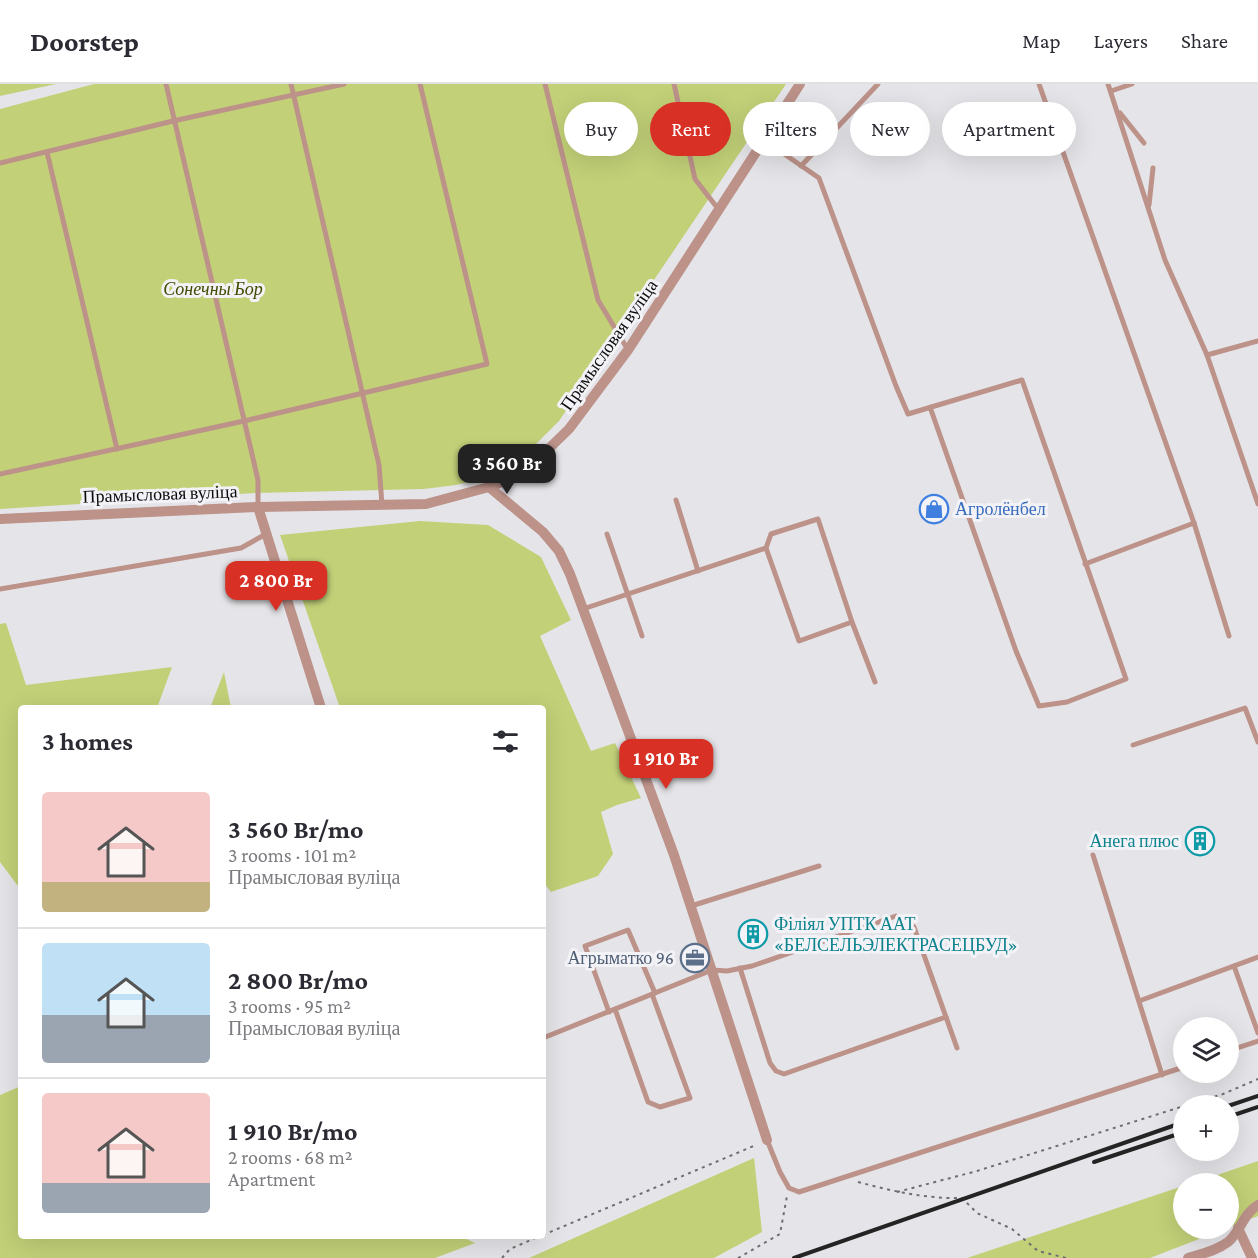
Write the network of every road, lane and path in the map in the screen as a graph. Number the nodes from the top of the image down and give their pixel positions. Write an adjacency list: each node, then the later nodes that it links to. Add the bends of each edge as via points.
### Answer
1 (166, 84): 16 (lane)
2 (291, 84): 13 (lane)
3 (344, 84): 13 (lane)
4 (420, 84): 29 (lane, via 488,364)
5 (546, 84): 27 (lane, via 598,300)
6 (674, 84): 25 (lane, via 695,178)
7 (800, 84): 14 (street, Прамысловая вуліца)
8 (878, 84): 22 (lane)
9 (1039, 84): 40 (lane)
10 (1108, 84): 12 (lane)
11 (1132, 84): 12 (lane)
12 (1111, 91): 15 (lane)
13 (293, 95): 16 (lane); 29 (lane)
14 (788, 102)
15 (1117, 109): 17 (lane); 24 (lane)
16 (174, 121): 18 (lane); 31 (lane)
17 (1144, 143)
18 (47, 152): 21 (lane); 32 (lane)
19 (754, 156): 25 (street, Прамысловая вуліца)
20 (787, 156): 22 (lane)
21 (0, 163)
22 (801, 166): 30 (lane, via 819,178 908,414)
23 (1153, 168): 24 (lane)
24 (1148, 209): 28 (lane, via 1165,260)
25 (719, 211): 27 (street, Прамысловая вуліца)
26 (1258, 341): 28 (lane)
27 (628, 350): 34 (street, Прамысловая вуліца, via 569,429 529,465)
28 (1207, 355): 36 (lane)
29 (363, 393): 31 (lane); 37 (lane, via 379,465)
30 (930, 407): 44 (lane, via 1022,380); 44 (lane, via 1039,706 1066,702 1126,679)
31 (244, 421): 32 (lane); 38 (lane, via 258,480)
32 (117, 449): 33 (lane)
33 (0, 474)
34 (489, 487): 37 (street, Прамысловая вуліца, via 426,504); 48 (street, via 543,532 558,551)
35 (676, 500): 45 (lane)
36 (1258, 504)
37 (382, 505): 38 (street, Прамысловая вуліца)
38 (258, 507): 39 (street, Прамысловая вуліца); 41 (street)
39 (0, 519)
40 (1194, 523): 44 (lane); 51 (lane)
41 (266, 534): 46 (lane, via 241,548); 53 (street)
42 (608, 534): 47 (lane)
43 (766, 548): 45 (lane); 49 (lane, via 799,641); 49 (lane, via 771,534 818,519)
44 (1085, 564)
45 (698, 571): 47 (lane)
46 (0, 589)
47 (628, 594): 48 (lane); 50 (lane)
48 (583, 609): 58 (street)
49 (852, 622): 52 (lane)
50 (642, 636)
51 (1229, 636)
52 (875, 682)
53 (320, 705)
54 (1258, 742): 55 (lane, via 1245,708)
55 (1133, 745)
56 (1093, 855): 64 (lane)
57 (819, 866): 58 (lane)
58 (691, 906): 62 (street)
59 (1258, 957): 60 (lane)
60 (1234, 966): 64 (lane); 67 (lane)
61 (740, 968): 62 (lane); 66 (lane, via 896,916 914,927); 66 (lane, via 770,1063 784,1074)
62 (712, 970): 63 (lane); 77 (street)
63 (653, 994): 65 (lane); 65 (lane, via 628,930 585,946); 65 (lane, via 690,1098 660,1107 648,1102)
64 (1138, 1001): 73 (lane)
65 (612, 1010): 68 (lane)
66 (946, 1017): 71 (lane)
67 (1258, 1033)
68 (546, 1037)
69 (1258, 1041): 70 (lane)
70 (1239, 1047)
71 (957, 1048)
72 (1173, 1071): 73 (lane)
73 (1162, 1075): 78 (lane)
74 (1258, 1079): 75 (path)
75 (1220, 1095)
76 (1173, 1110): 80 (path)
77 (767, 1140): 79 (lane); 84 (path)
78 (842, 1178): 79 (lane, via 799,1192); 80 (path)
79 (789, 1188): 88 (path, via 780,1234)
80 (897, 1192): 89 (path, via 962,1198 977,1213 1012,1229 1038,1251)
81 (1258, 1205): 82 (street)
82 (1239, 1226)
83 (1239, 1230): 91 (street)
84 (546, 1233)
85 (533, 1239): 87 (path, via 510,1249)
86 (1230, 1239): 90 (street, via 1217,1249)
87 (502, 1258)
88 (738, 1258)
89 (1066, 1258)
90 (1188, 1258)
91 (1252, 1258)

